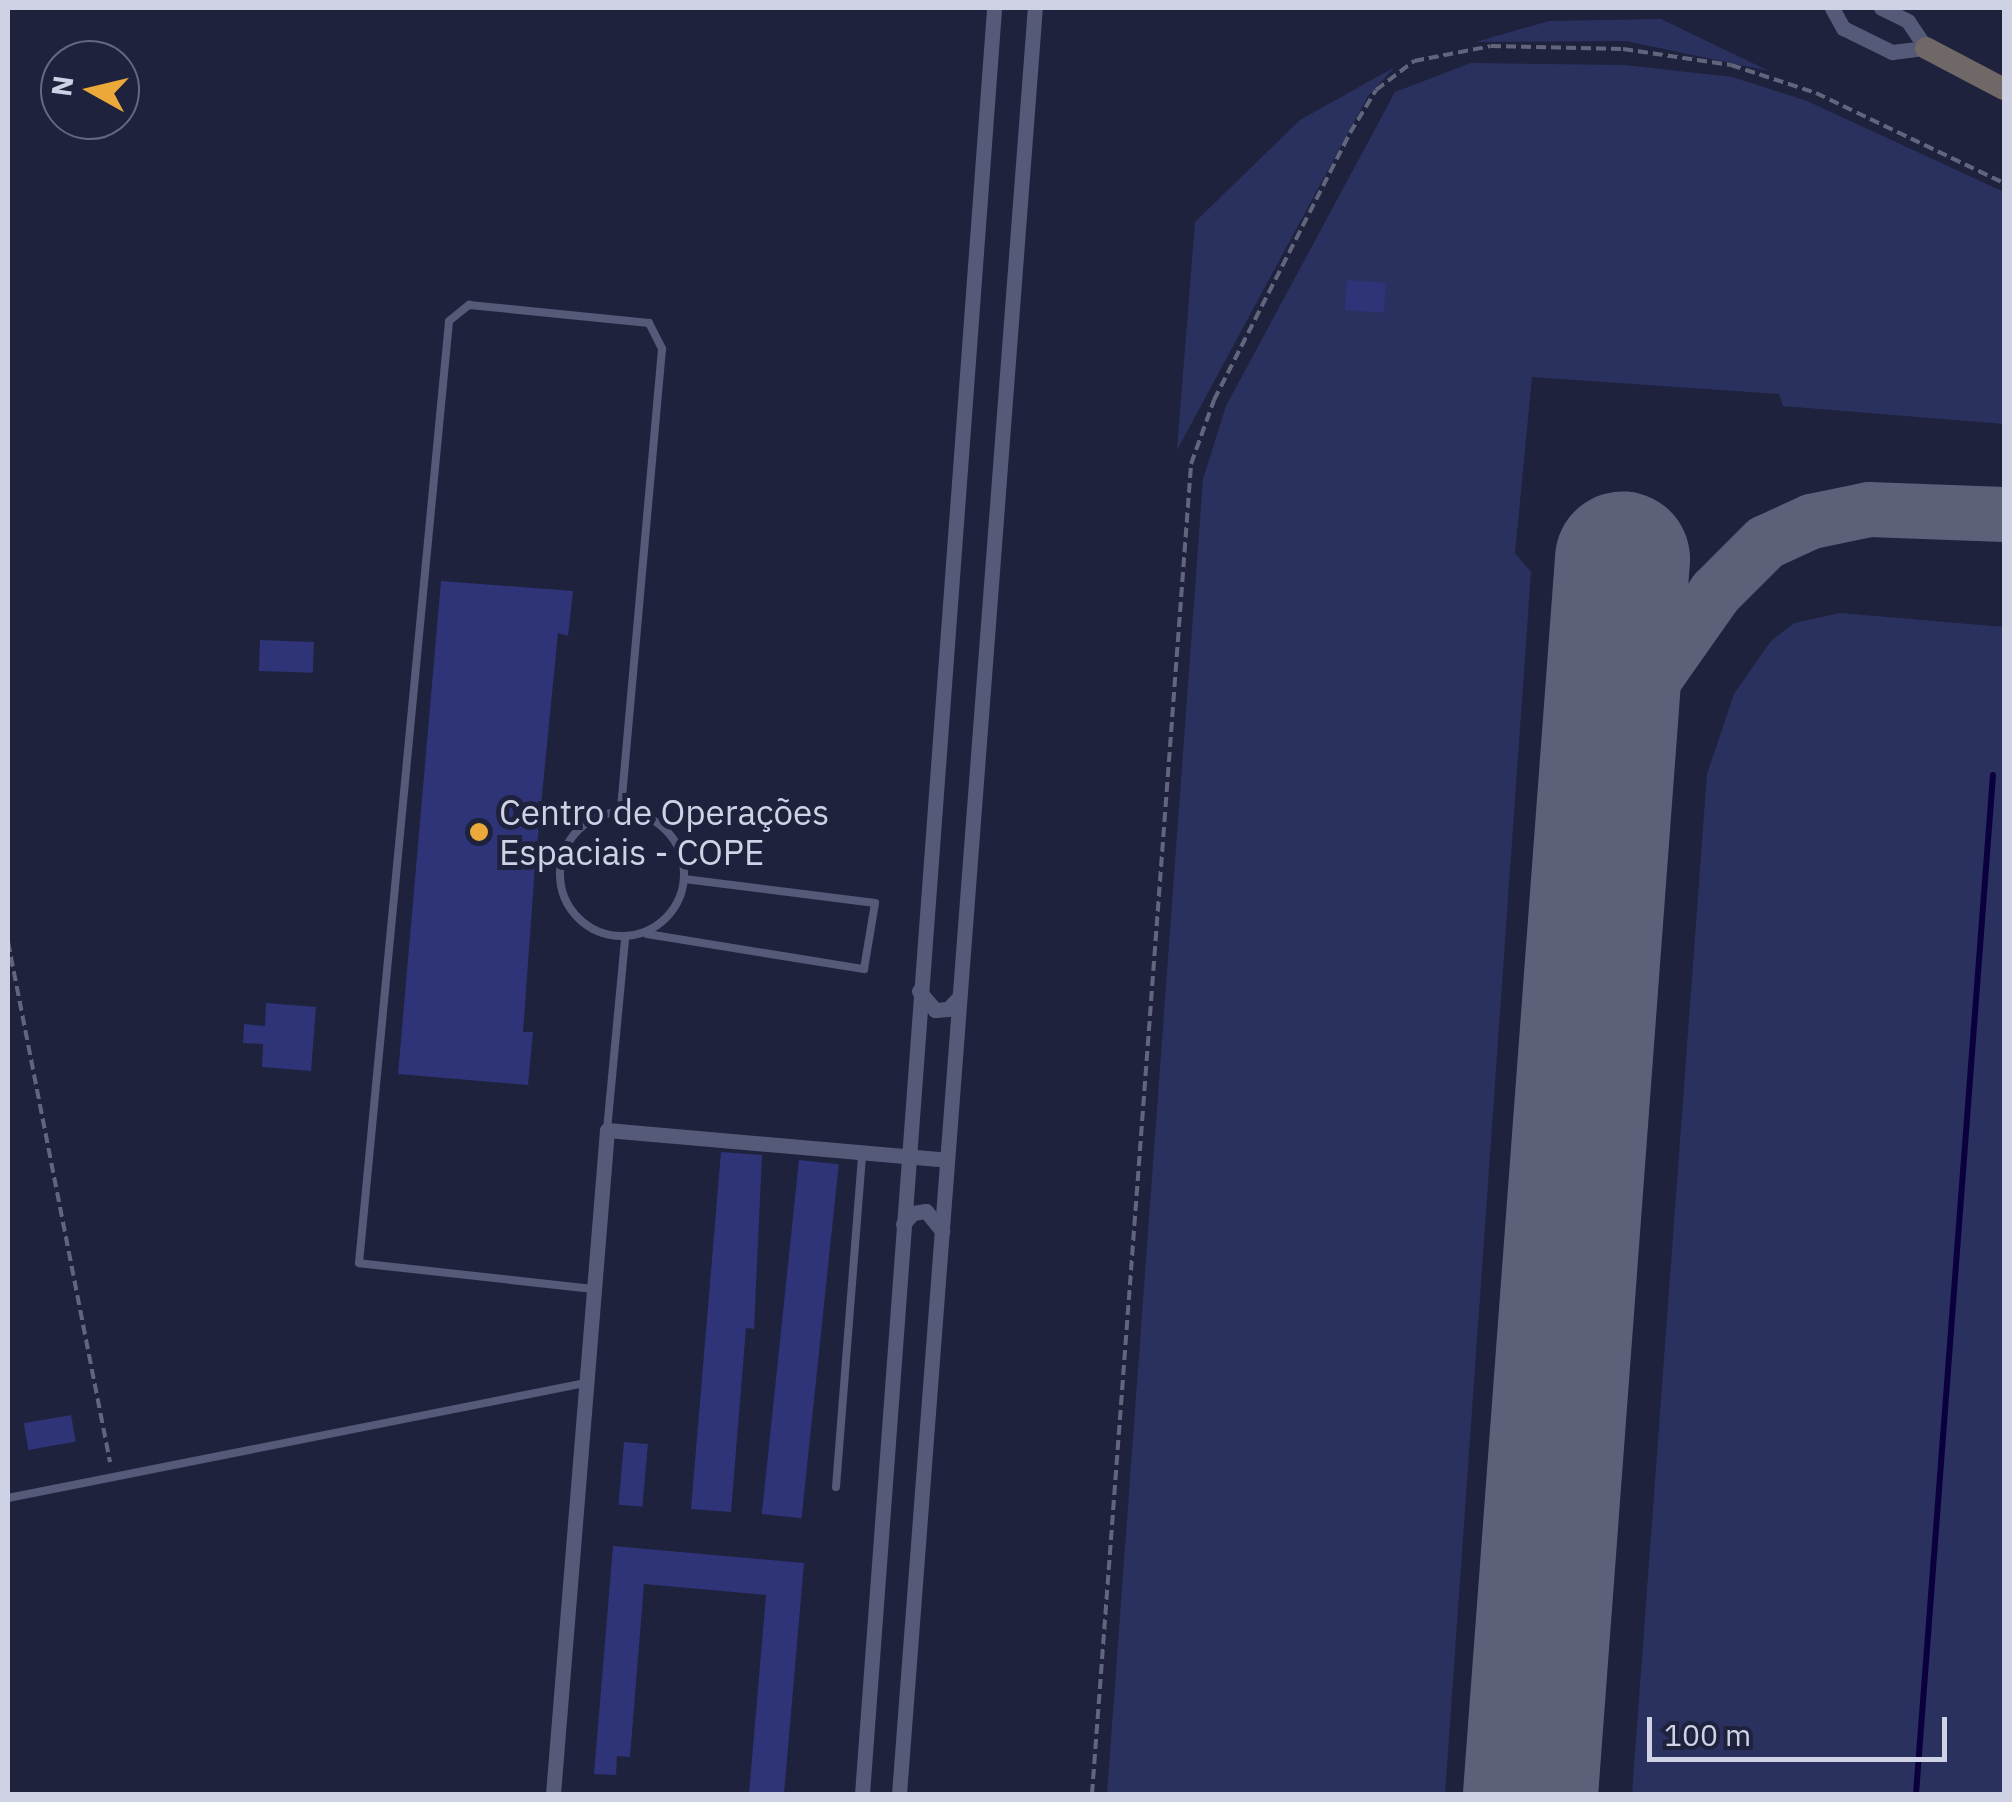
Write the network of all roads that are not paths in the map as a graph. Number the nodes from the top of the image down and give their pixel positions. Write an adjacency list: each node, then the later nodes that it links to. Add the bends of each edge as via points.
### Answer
1 (994, 8): 11 (street)
2 (1035, 8): 12 (street)
3 (1832, 8): 5 (street, via 1843,28 1892,52)
4 (1881, 8): 5 (street, via 1908,21)
5 (1926, 48): 6 (street)
6 (2004, 89)
7 (621, 811): 8 (lane, via 652,818 676,842); 10 (lane, via 587,820 563,848 562,888 582,927); 19 (lane, via 662,349 649,322 468,305 449,322 359,1263)
8 (685, 879): 9 (lane, via 673,909); 9 (lane, via 875,903 864,969)
9 (647, 934): 10 (lane)
10 (625, 939): 13 (lane)
11 (919, 991): 12 (street, via 929,1008 942,1010); 15 (street)
12 (960, 994): 16 (street)
13 (607, 1130): 14 (street); 19 (street)
14 (862, 1152): 15 (street); 21 (lane)
15 (906, 1157): 16 (street); 17 (street)
16 (947, 1160): 18 (street)
17 (902, 1228): 18 (street, via 908,1216 926,1211); 24 (street)
18 (942, 1230): 25 (street)
19 (593, 1289): 20 (street)
20 (585, 1382): 22 (lane); 23 (street)
21 (836, 1488)
22 (8, 1498)
23 (553, 1794)
24 (862, 1794)
25 (899, 1794)

